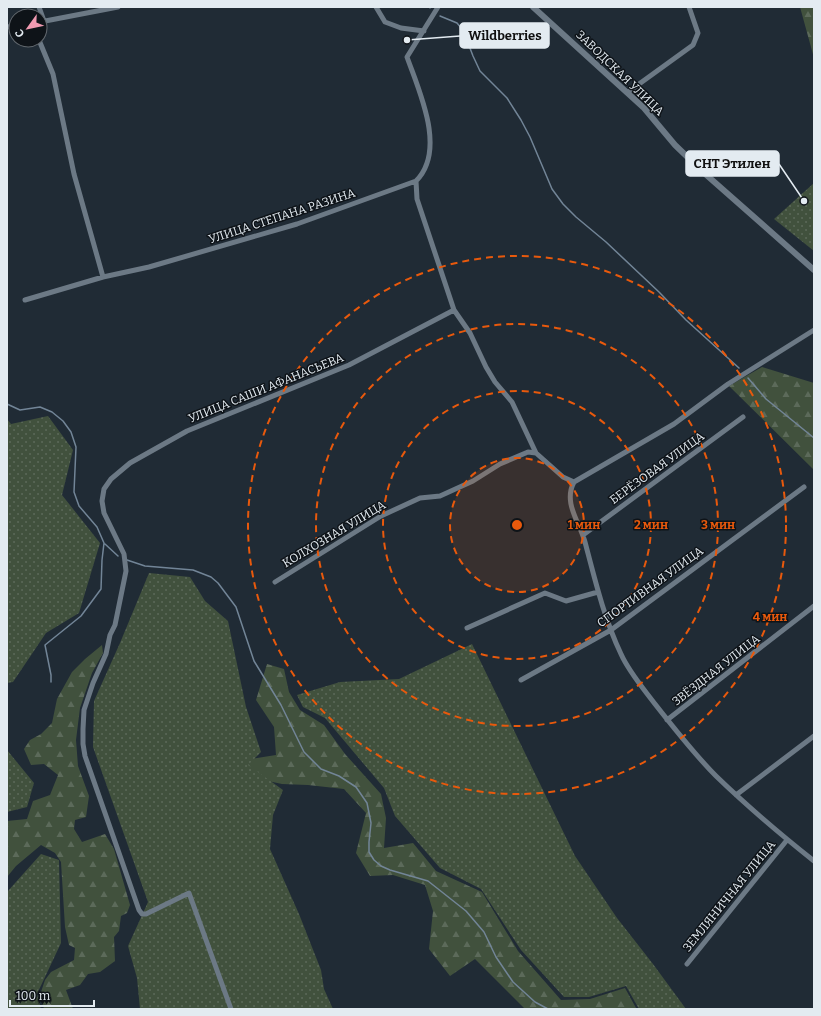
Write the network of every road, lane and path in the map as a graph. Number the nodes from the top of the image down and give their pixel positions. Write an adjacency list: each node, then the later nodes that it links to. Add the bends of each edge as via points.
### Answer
1 (118, 7): 6 (street)
2 (376, 7): 7 (street, via 385,22 401,28)
3 (438, 7): 7 (street)
4 (533, 7): 9 (street, ЗАВОДСКАЯ УЛИЦА)
5 (690, 7): 9 (street, via 698,33 693,45)
6 (48, 21)
7 (424, 31): 10 (street, via 407,57 430,130 430,153 426,167)
8 (42, 48): 12 (street, via 53,74 74,174)
9 (628, 92): 11 (street, ЗАВОДСКАЯ УЛИЦА, via 681,150)
10 (416, 181): 12 (street, УЛИЦА СТЕПАНА РАЗИНА, via 297,224 149,267); 14 (street, via 417,199)
11 (814, 270)
12 (103, 277): 13 (street, УЛИЦА СТЕПАНА РАЗИНА)
13 (26, 300)
14 (454, 310): 17 (street, via 470,333 495,382 512,402); 33 (street, УЛИЦА САШИ АФАНАСЬЕВА, via 349,365 187,431 130,463 120,470 104,489 104,513 124,554 126,571 115,625 84,710 85,756 139,910 146,914 189,892)
15 (814, 330): 18 (street, via 728,384 674,424)
16 (743, 417): 20 (street, БЕРЁЗОВАЯ УЛИЦА)
17 (536, 452): 18 (street, via 563,477); 21 (street, КОЛХОЗНАЯ УЛИЦА, via 528,452 500,464 473,482 440,496 420,498 381,516)
18 (574, 482): 20 (street, via 570,502)
19 (804, 487): 25 (street, СПОРТИВНАЯ УЛИЦА)
20 (583, 535): 22 (street)
21 (275, 582)
22 (598, 592): 24 (street, via 566,601 545,593); 25 (street)
23 (814, 606): 27 (street, ЗВЁЗДНАЯ УЛИЦА)
24 (467, 628)
25 (611, 630): 26 (street, СПОРТИВНАЯ УЛИЦА); 27 (street, via 621,655)
26 (521, 680)
27 (667, 720): 29 (street, via 714,775)
28 (814, 736): 29 (street)
29 (736, 795): 30 (street)
30 (787, 840): 31 (street); 32 (street, ЗЕМЛЯНИЧНАЯ УЛИЦА)
31 (814, 860)
32 (687, 964)
33 (231, 1009)

